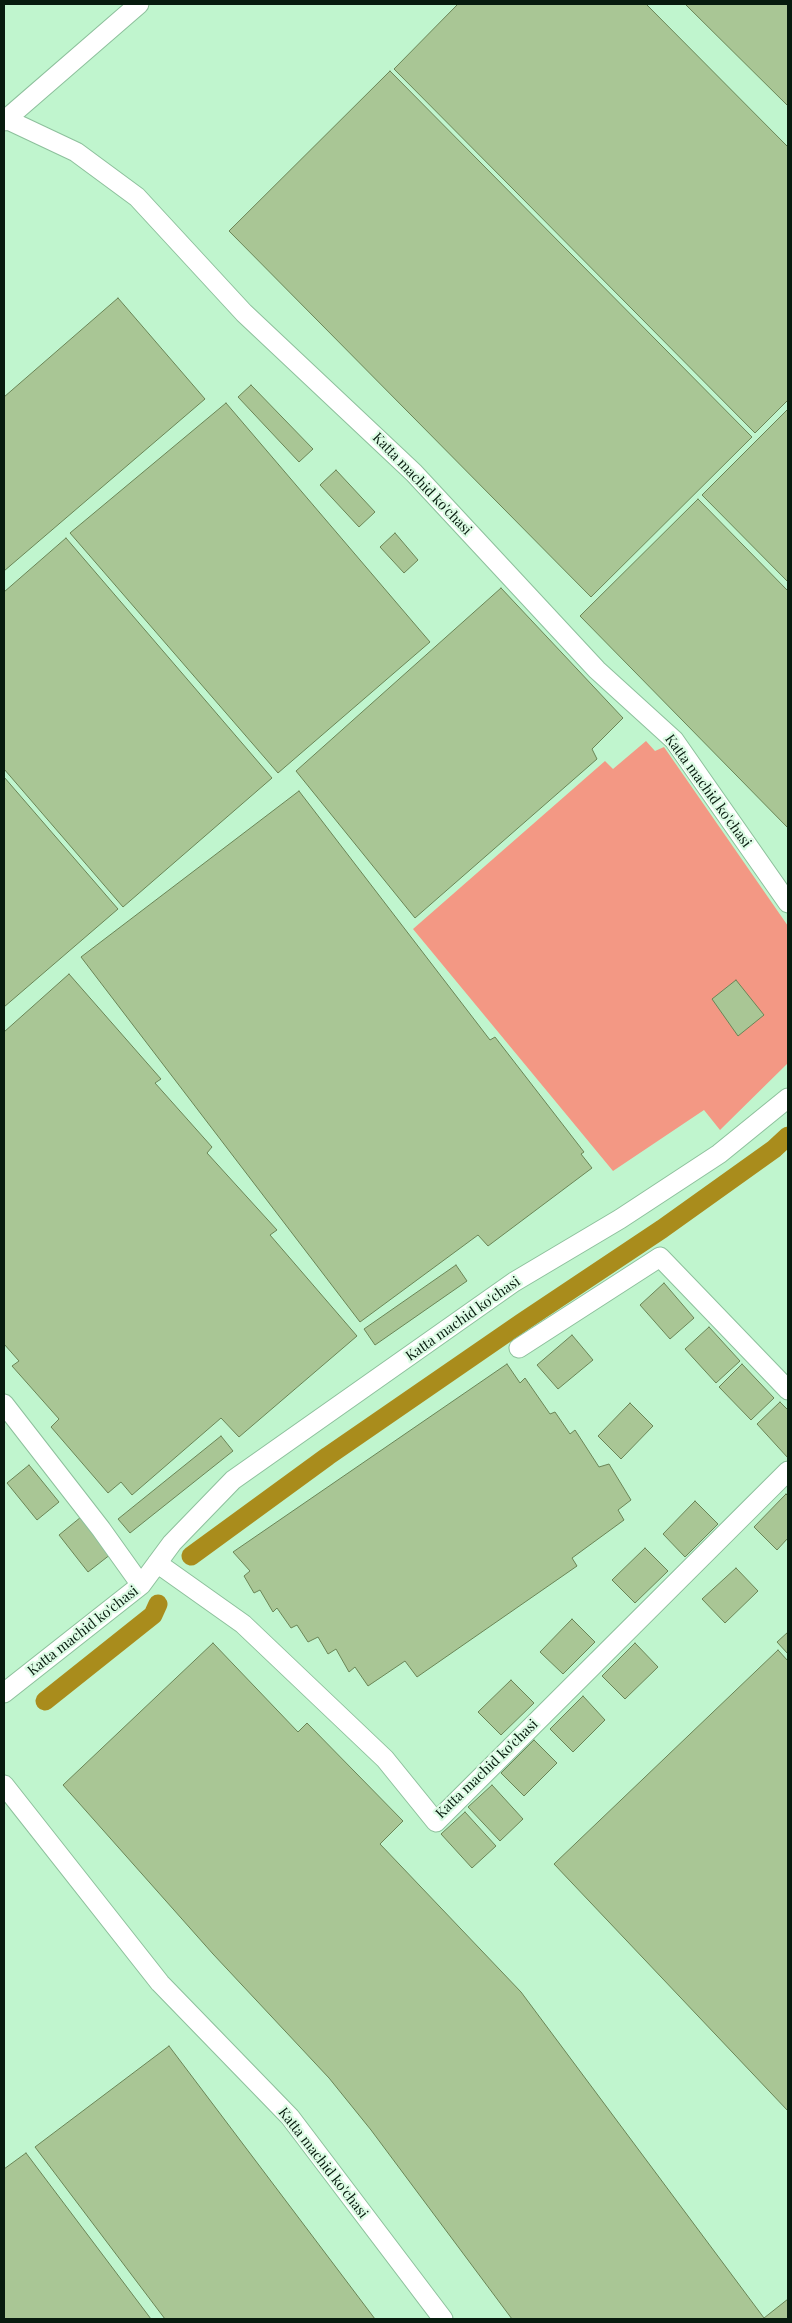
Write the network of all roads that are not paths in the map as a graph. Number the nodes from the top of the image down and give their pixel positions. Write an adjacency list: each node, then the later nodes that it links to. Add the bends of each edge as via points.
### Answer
1 (139, 4): 2 (street)
2 (5, 120): 3 (street, Katta machid ko'chasi, via 76,152 137,197 244,313 414,473 597,670 674,740)
3 (788, 903)
4 (788, 1098): 9 (street, Katta machid ko'chasi, via 718,1154 620,1219 514,1282 233,1480)
5 (518, 1348): 6 (street, via 660,1257)
6 (788, 1390)
7 (4, 1404): 10 (street)
8 (788, 1471): 9 (street, Katta machid ko'chasi, via 436,1822 385,1759 243,1624)
9 (157, 1563): 10 (street, Katta machid ko'chasi)
10 (140, 1585): 11 (street, Katta machid ko'chasi)
11 (4, 1693)
12 (4, 1785): 13 (street, Katta machid ko'chasi, via 160,1983 290,2117)
13 (443, 2319)

